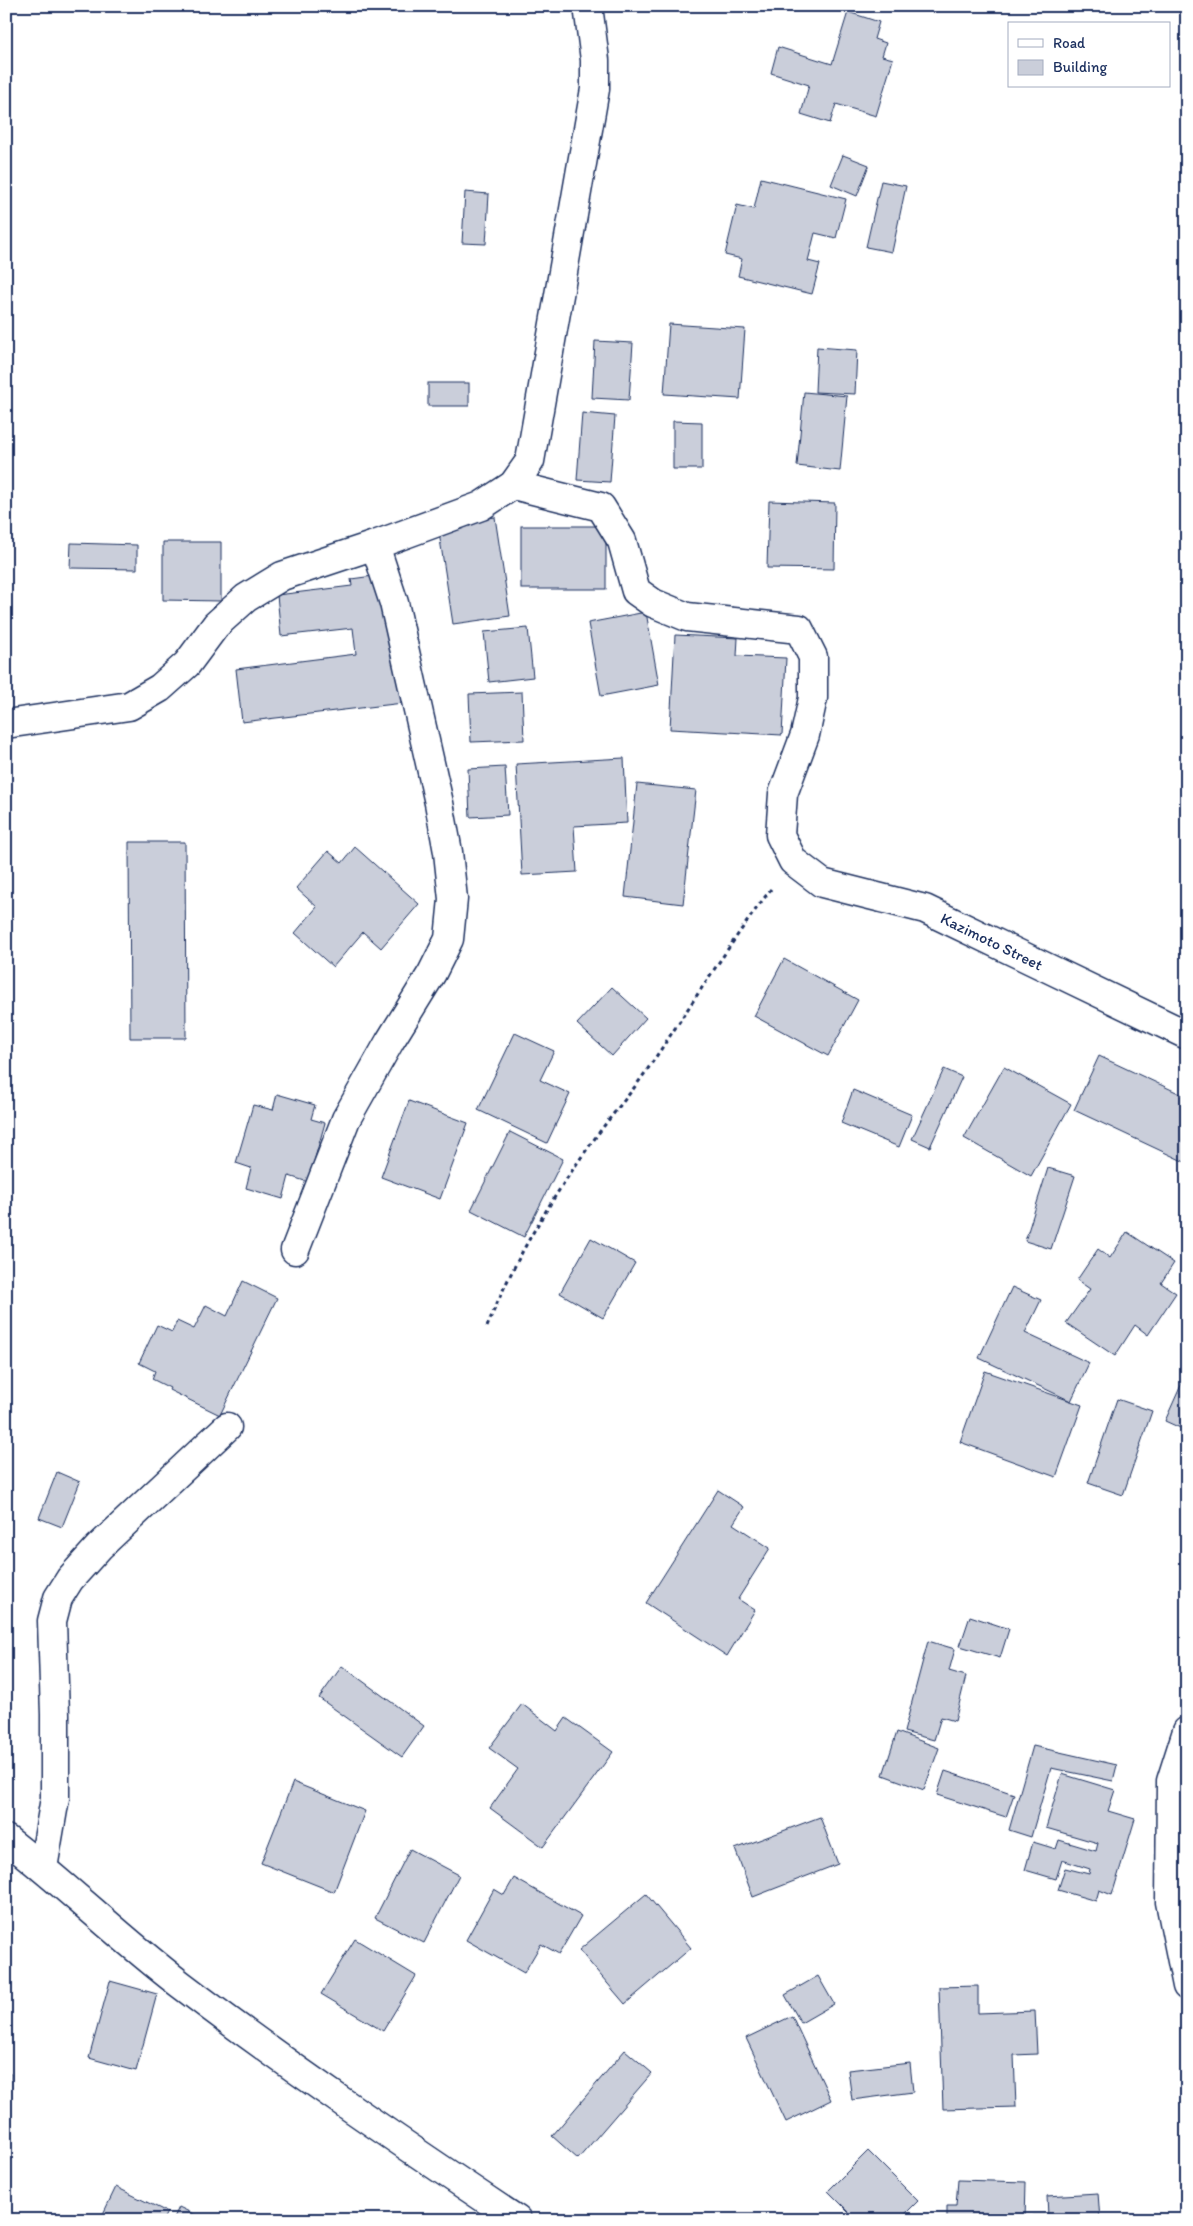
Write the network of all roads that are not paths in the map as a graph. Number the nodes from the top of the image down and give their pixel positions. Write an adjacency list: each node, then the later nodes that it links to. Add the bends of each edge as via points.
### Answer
1 (588, 6): 2 (street, via 595,88 530,461)
2 (513, 485): 3 (street, via 481,506); 5 (street, Kazimoto Street, via 601,507 622,541 636,591 653,603 687,617 799,629 813,657 813,698 805,734 783,794 780,835 793,861 822,883 925,909)
3 (375, 545): 4 (street, via 282,576 246,598 216,625 187,664 160,688 129,706); 6 (street, via 394,602 439,804 449,862 452,915 449,939 432,974 346,1119)
4 (6, 724)
5 (1187, 1035)
6 (295, 1250)
7 (227, 1426): 10 (street, via 99,1547 70,1579 58,1598 52,1621 55,1798)
8 (1187, 1731): 11 (street, via 1171,1781 1170,1902)
9 (6, 1839): 10 (street)
10 (43, 1868): 12 (street, via 179,1983 392,2136)
11 (1187, 1986)
12 (517, 2220)

